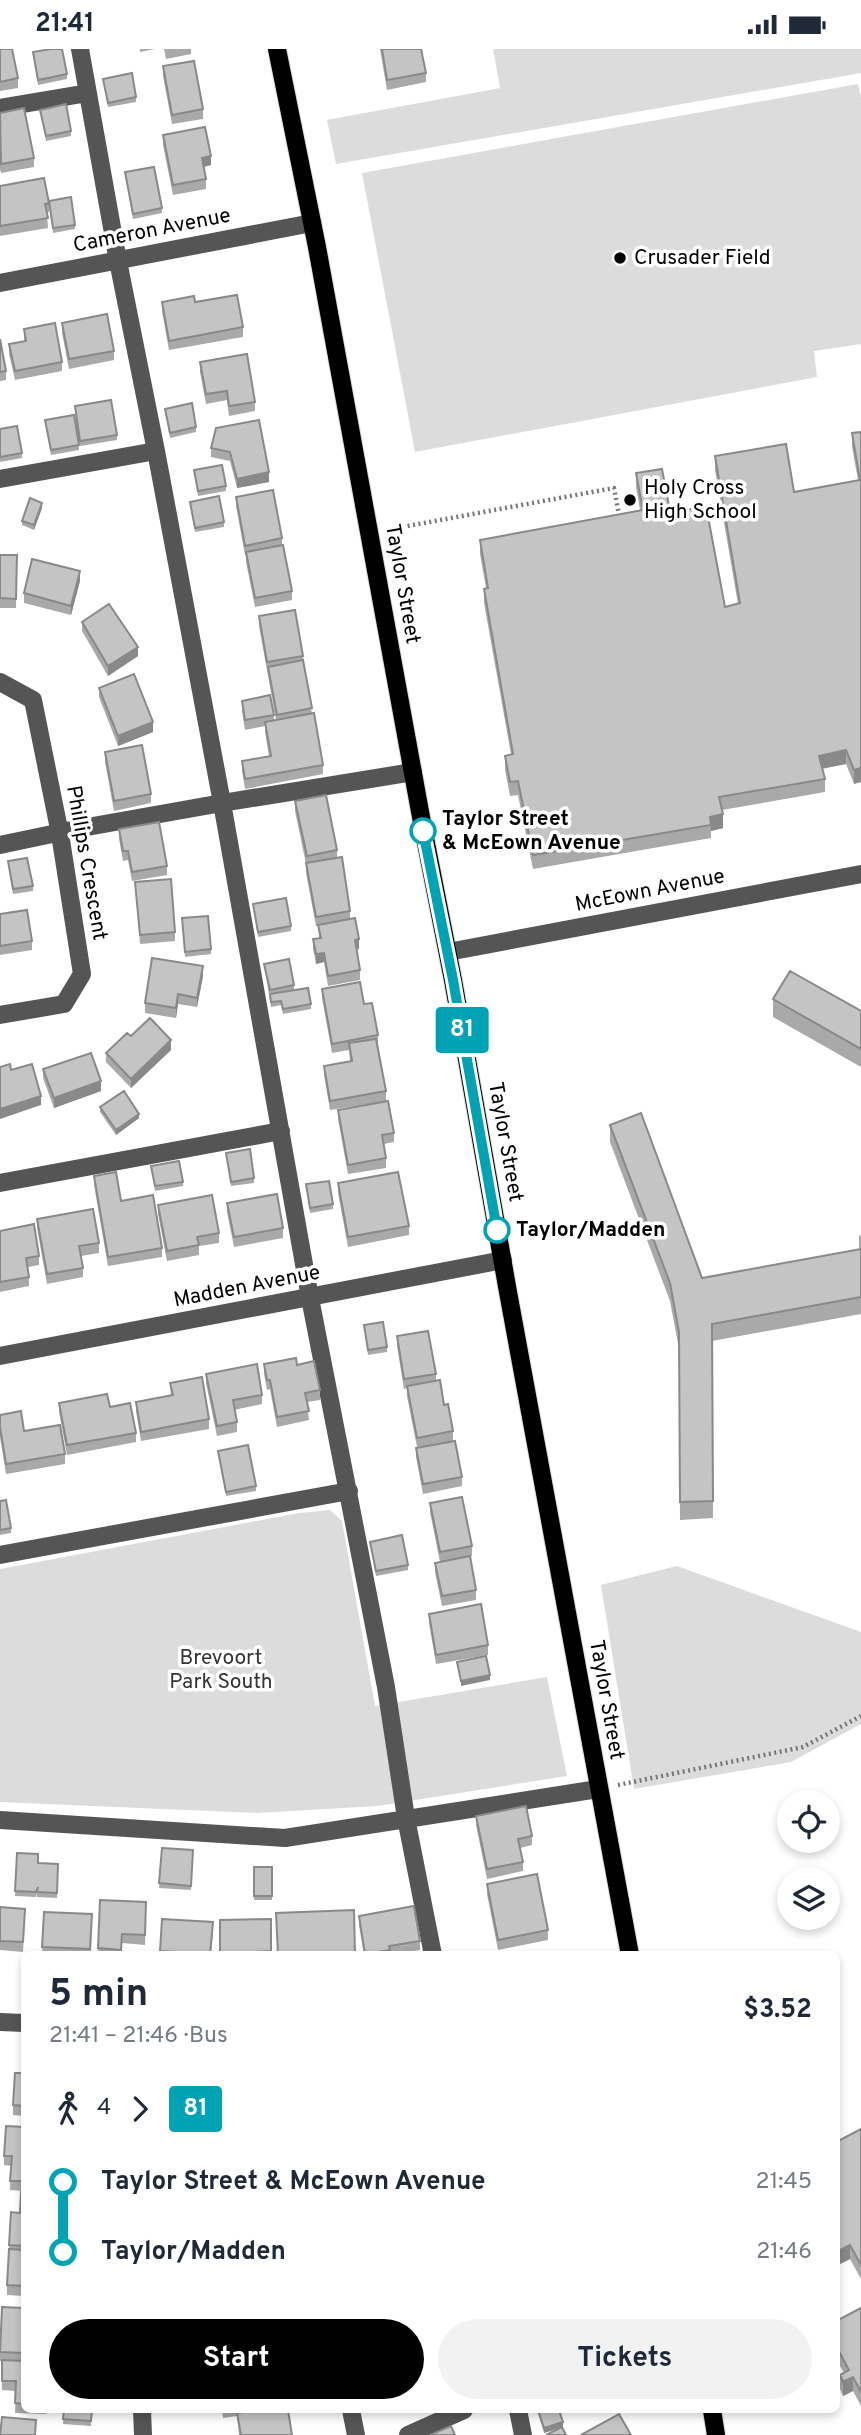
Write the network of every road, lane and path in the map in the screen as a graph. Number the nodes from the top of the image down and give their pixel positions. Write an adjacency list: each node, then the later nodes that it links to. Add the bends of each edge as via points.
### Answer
1 (80, 49): 3 (street)
2 (277, 49): 5 (main road, Taylor Street)
3 (88, 93): 4 (street); 6 (street)
4 (0, 108)
5 (312, 223): 6 (street, Cameron Avenue); 11 (main road, Taylor Street)
6 (118, 261): 7 (street, Cameron Avenue); 8 (street)
7 (0, 283)
8 (156, 451): 9 (street); 14 (street)
9 (0, 479)
10 (621, 528): 11 (path, via 614,488)
11 (370, 533): 13 (main road, Taylor Street)
12 (0, 682): 15 (street, Phillips Crescent, via 33,700)
13 (412, 772): 14 (street); 18 (main road, Taylor Street)
14 (222, 803): 15 (street); 20 (street)
15 (60, 834): 16 (street); 19 (street, Phillips Crescent, via 82,974 64,1003)
16 (0, 845)
17 (861, 874): 18 (street, McEown Avenue)
18 (448, 952): 22 (main road, Taylor Street)
19 (0, 1015)
20 (281, 1131): 21 (street); 23 (street)
21 (0, 1183)
22 (503, 1260): 23 (street, Madden Avenue); 28 (main road, Taylor Street)
23 (310, 1298): 24 (street, Madden Avenue); 25 (street)
24 (0, 1356)
25 (349, 1491): 26 (street); 29 (street)
26 (0, 1555)
27 (861, 1716): 28 (path, via 803,1747)
28 (598, 1789): 29 (street); 32 (main road, Taylor Street)
29 (406, 1818): 30 (street, via 285,1838); 31 (street)
30 (0, 1820)
31 (432, 1951)
32 (628, 1951)
33 (0, 2022): 34 (street)
34 (21, 2023)
35 (142, 2413): 40 (street)
36 (352, 2413): 41 (street)
37 (457, 2413): 42 (street)
38 (519, 2413): 43 (street)
39 (712, 2413): 44 (main road)
40 (143, 2435)
41 (356, 2435)
42 (408, 2435)
43 (523, 2435)
44 (716, 2435)

